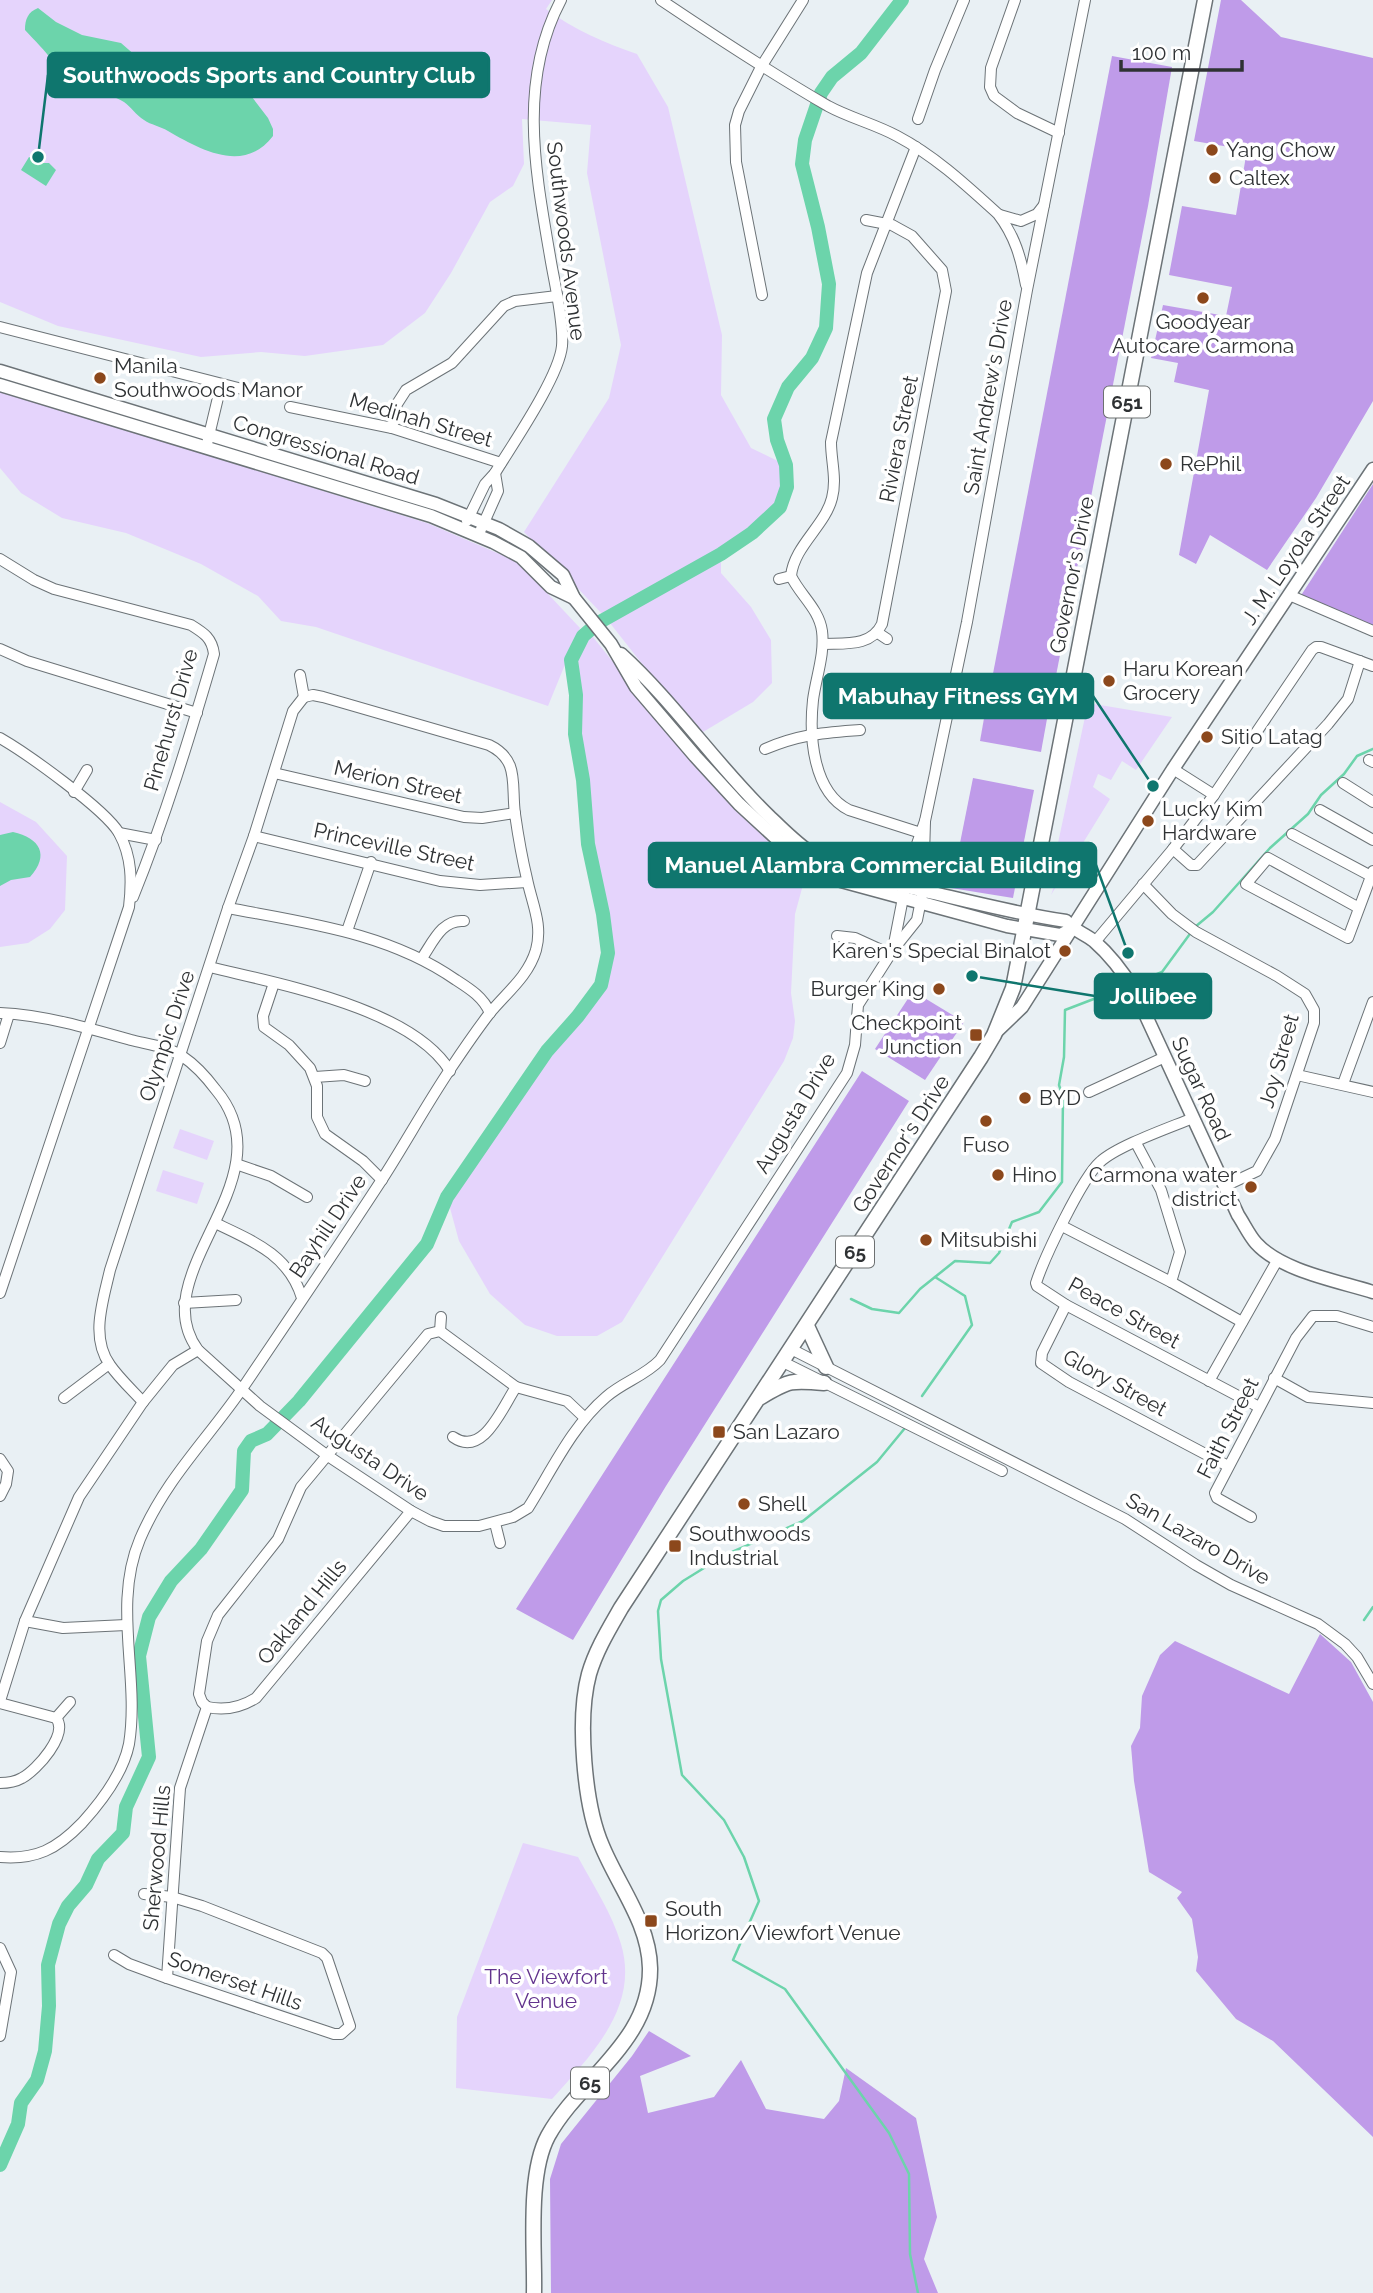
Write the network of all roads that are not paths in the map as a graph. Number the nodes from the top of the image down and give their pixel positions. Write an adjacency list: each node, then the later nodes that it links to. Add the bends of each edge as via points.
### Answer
1 (561, 0): 20 (street, Southwoods Avenue, via 542,53 533,127)
2 (661, 0): 8 (street, Saint Andrew's Drive)
3 (803, 0): 8 (street)
4 (964, 0): 10 (street)
5 (1015, 0): 12 (street, via 986,89 1017,113)
6 (1085, 0): 12 (street)
7 (1205, 0): 79 (highway, Governor's Drive / 651)
8 (761, 66): 11 (street); 13 (street, Saint Andrew's Drive, via 833,109)
9 (729, 114): 11 (street)
10 (918, 119)
11 (735, 125): 19 (street, via 736,162)
12 (1059, 133): 14 (street)
13 (916, 147): 15 (street, Saint Andrew's Drive); 17 (street)
14 (1044, 204): 15 (street, via 1037,214 1020,221); 18 (street)
15 (998, 214): 18 (street, Saint Andrew's Drive, via 1016,243)
16 (866, 220): 17 (street, Riviera Street)
17 (884, 224): 37 (street, via 867,273 831,442 832,498 796,558); 42 (street, Riviera Street, via 902,229 936,260 946,291 882,636)
18 (1027, 290): 63 (street, Saint Andrew's Drive)
19 (762, 295)
20 (557, 296): 27 (street, via 504,306 463,354 406,390); 29 (street, Southwoods Avenue, via 562,345 558,360)
21 (0, 327): 24 (street)
22 (0, 371): 28 (main road, Congressional Road)
23 (0, 385): 28 (main road, Congressional Road)
24 (221, 385): 25 (street); 28 (street)
25 (246, 390)
26 (290, 407): 27 (street, Medinah Street)
27 (391, 428): 29 (street, Medinah Street)
28 (208, 442): 32 (main road, Congressional Road); 34 (main road, Congressional Road)
29 (501, 463): 31 (street, Southwoods Avenue)
30 (1373, 469): 39 (main road, J. M. Loyola Street / 65)
31 (495, 473): 32 (street, Southwoods Avenue); 33 (street, Southwoods Avenue, via 498,491)
32 (469, 516): 33 (main road, Congressional Road); 34 (street, Southwoods Avenue)
33 (484, 522): 35 (street, Southwoods Avenue); 40 (main road, Congressional Road, via 544,558 563,575)
34 (464, 530): 35 (main road, Congressional Road)
35 (478, 536): 40 (main road, Congressional Road, via 521,557 551,587)
36 (0, 559): 48 (street, Pinehurst Drive, via 54,589 177,620 209,637 214,654)
37 (791, 576): 38 (street); 42 (street, via 815,612)
38 (779, 579)
39 (1289, 595): 41 (street); 53 (main road, J. M. Loyola Street / 65)
40 (574, 597): 73 (main road, Congressional Road, via 610,643 636,687 739,804 790,851 841,881)
41 (1373, 631)
42 (823, 644): 50 (street, via 813,699)
43 (0, 649): 48 (street)
44 (1360, 661): 45 (street); 58 (street, via 1321,647 1312,650); 68 (street, via 1348,699 1197,865)
45 (1373, 666)
46 (300, 675): 47 (street)
47 (304, 696): 55 (street, Olympic Drive, via 293,711); 61 (street, Bayhill Drive, via 323,697 497,748 512,769)
48 (197, 713): 66 (street, Pinehurst Drive)
49 (860, 730): 50 (street)
50 (813, 733): 52 (street); 63 (street, via 821,777 834,800 849,810)
51 (0, 738): 57 (street)
52 (765, 748)
53 (1173, 769): 58 (street); 80 (main road, J. M. Loyola Street / 65)
54 (87, 770): 57 (street)
55 (274, 773): 61 (street, Merion Street, via 464,817); 65 (street, Olympic Drive)
56 (1343, 783): 59 (street)
57 (74, 792): 62 (street, via 103,814)
58 (1214, 795): 68 (street)
59 (1373, 802)
60 (1320, 810): 67 (street)
61 (514, 813): 71 (street, Bayhill Drive)
62 (118, 833): 66 (street); 75 (street, via 132,876)
63 (923, 834): 73 (street, Saint Andrew's Drive, via 909,867); 74 (street, Saint Andrew's Drive)
64 (1292, 834): 70 (street)
65 (254, 836): 69 (street, Princeville Street); 76 (street, Olympic Drive)
66 (156, 840): 75 (street, Pinehurst Drive)
67 (1373, 840)
68 (1173, 849): 72 (street)
69 (371, 862): 71 (street, Princeville Street, via 462,884); 81 (street)
70 (1372, 873): 77 (street)
71 (527, 882): 90 (street, Bayhill Drive, via 539,926 535,951 525,974)
72 (1143, 884): 83 (street); 97 (street, Joy Street, via 1193,929 1305,994 1314,1010 1314,1023)
73 (905, 893): 74 (main road, Congressional Road); 84 (street, Augusta Drive)
74 (921, 896): 79 (main road, Congressional Road); 84 (street, Augusta Drive, via 917,920)
75 (129, 907): 91 (street)
76 (228, 908): 81 (street); 86 (street, Olympic Drive)
77 (1359, 908): 77 (street, via 1268,858 1246,884 1348,938)
78 (464, 921): 85 (street, via 447,924)
79 (1027, 923): 80 (main road, Sugar Road, via 1066,921); 92 (highway, Governor's Drive / 65, via 1013,988)
80 (1072, 929): 83 (main road, Sugar Road); 92 (main road, J. M. Loyola Street / 65, via 1022,1007)
81 (347, 930): 85 (street)
82 (837, 936): 84 (street)
83 (1095, 942): 95 (main road, Sugar Road, via 1125,975)
84 (892, 952): 139 (street, Augusta Drive, via 858,1005 847,1073 660,1360 607,1396)
85 (422, 958): 90 (street, via 479,996)
86 (210, 967): 87 (street); 94 (street, Olympic Drive)
87 (274, 983): 96 (street, via 343,1002 393,1024 431,1047); 98 (street, via 258,1025 304,1059)
88 (1373, 1002): 100 (street)
89 (4, 1013): 91 (street); 93 (street)
90 (490, 1013): 96 (street, Bayhill Drive)
91 (90, 1028): 94 (street); 114 (street)
92 (994, 1035): 121 (highway, Governor's Drive / 65)
93 (0, 1043)
94 (181, 1054): 105 (street, Augusta Drive, via 223,1099 235,1131); 127 (street, Olympic Drive, via 100,1313 100,1343)
95 (1165, 1057): 101 (street); 103 (main road, Sugar Road)
96 (450, 1070): 106 (street, Bayhill Drive)
97 (1297, 1075): 100 (street); 107 (street, Joy Street, via 1275,1139 1257,1171)
98 (315, 1077): 99 (street, via 344,1074); 106 (street, via 317,1117 325,1134)
99 (365, 1081)
100 (1343, 1084): 102 (street)
101 (1088, 1092)
102 (1373, 1092)
103 (1193, 1118): 104 (street, Peace Street); 107 (main road, Sugar Road)
104 (1136, 1143): 110 (street, Peace Street, via 1100,1162); 112 (street, via 1161,1190 1180,1252)
105 (236, 1164): 108 (street, via 271,1176); 109 (street, Augusta Drive)
106 (382, 1180): 115 (street, Bayhill Drive)
107 (1225, 1186): 111 (main road, Sugar Road, via 1250,1236)
108 (307, 1197)
109 (215, 1223): 115 (street, via 257,1243 287,1267); 117 (street, Augusta Drive, via 195,1264)
110 (1062, 1226): 112 (street); 118 (street, Peace Street, via 1036,1283)
111 (1278, 1259): 113 (main road, Sugar Road); 120 (street)
112 (1171, 1282): 120 (street)
113 (1373, 1292)
114 (0, 1293)
115 (302, 1298): 133 (street, Bayhill Drive)
116 (236, 1300): 117 (street)
117 (184, 1303): 125 (street, Augusta Drive, via 187,1331)
118 (1066, 1305): 130 (street, Peace Street); 145 (street, Glory Street, via 1041,1363)
119 (441, 1317): 123 (street)
120 (1242, 1322): 130 (street)
121 (807, 1326): 124 (highway, Governor's Drive / 65); 128 (highway)
122 (1373, 1327): 129 (street, Faith Street, via 1337,1316 1313,1316)
123 (440, 1331): 132 (street); 143 (street, Sherwood Hills, via 428,1334)
124 (791, 1349): 126 (highway, Governor's Drive / 65); 128 (street, San Lazaro Drive)
125 (198, 1350): 133 (street, Augusta Drive); 136 (street, via 173,1365)
126 (783, 1362): 131 (street); 135 (highway, Governor's Drive / 65)
127 (109, 1364): 134 (street); 136 (street, Olympic Drive)
128 (832, 1370): 131 (street); 141 (street, San Lazaro Drive)
129 (1275, 1378): 137 (street, Faith Street, via 1308,1397); 138 (street, Faith Street)
130 (1209, 1381): 138 (street, Peace Street)
131 (828, 1385): 135 (highway, via 783,1383); 142 (street)
132 (516, 1387): 139 (street, via 567,1401); 140 (street, via 485,1435 468,1443)
133 (242, 1390): 143 (street, Augusta Drive); 153 (street, Bayhill Drive, via 171,1480 154,1509 132,1565)
134 (64, 1398)
135 (757, 1400): 167 (highway, Governor's Drive / 65, via 621,1608 588,1678 582,1726 590,1799 601,1845 642,1926 649,1950 649,1990 631,2033 561,2118 540,2157)
136 (143, 1402): 152 (street, via 79,1497)
137 (1373, 1403)
138 (1259, 1407): 145 (street, Faith Street)
139 (585, 1418): 150 (street, Augusta Drive, via 528,1508)
140 (453, 1437)
141 (986, 1448): 142 (street); 154 (street, San Lazaro Drive, via 1125,1518 1207,1572 1325,1628 1357,1657)
142 (967, 1452): 146 (street)
143 (328, 1455): 148 (street, Augusta Drive); 157 (street, Sherwood Hills, via 301,1487 278,1539 226,1603 212,1628 199,1694)
144 (0, 1459): 147 (street, via 8,1471)
145 (1228, 1465): 149 (street, Faith Street, via 1217,1498)
146 (1002, 1471)
147 (0, 1496)
148 (411, 1511): 150 (street, Augusta Drive, via 444,1526); 157 (street, Oakland Hills, via 256,1698 233,1708)
149 (1251, 1517)
150 (495, 1523): 151 (street)
151 (500, 1543)
152 (25, 1621): 153 (street, via 63,1628); 155 (street)
153 (126, 1625): 160 (street, Bayhill Drive, via 129,1743 118,1774 90,1814 55,1846 30,1857)
154 (1373, 1684)
155 (0, 1702): 158 (street)
156 (69, 1702): 158 (street)
157 (207, 1707): 162 (street, Sherwood Hills, via 180,1788)
158 (56, 1718): 159 (street, via 58,1736 40,1763 24,1778)
159 (0, 1783)
160 (0, 1857)
161 (144, 1895): 162 (street)
162 (172, 1897): 165 (street, Sherwood Hills); 165 (street, Somerset Hills, via 323,1952 349,2026 346,2032 334,2034)
163 (0, 1948): 166 (street, via 11,1972)
164 (114, 1955): 165 (street, Somerset Hills)
165 (167, 1978)
166 (0, 2036)
167 (534, 2293)

